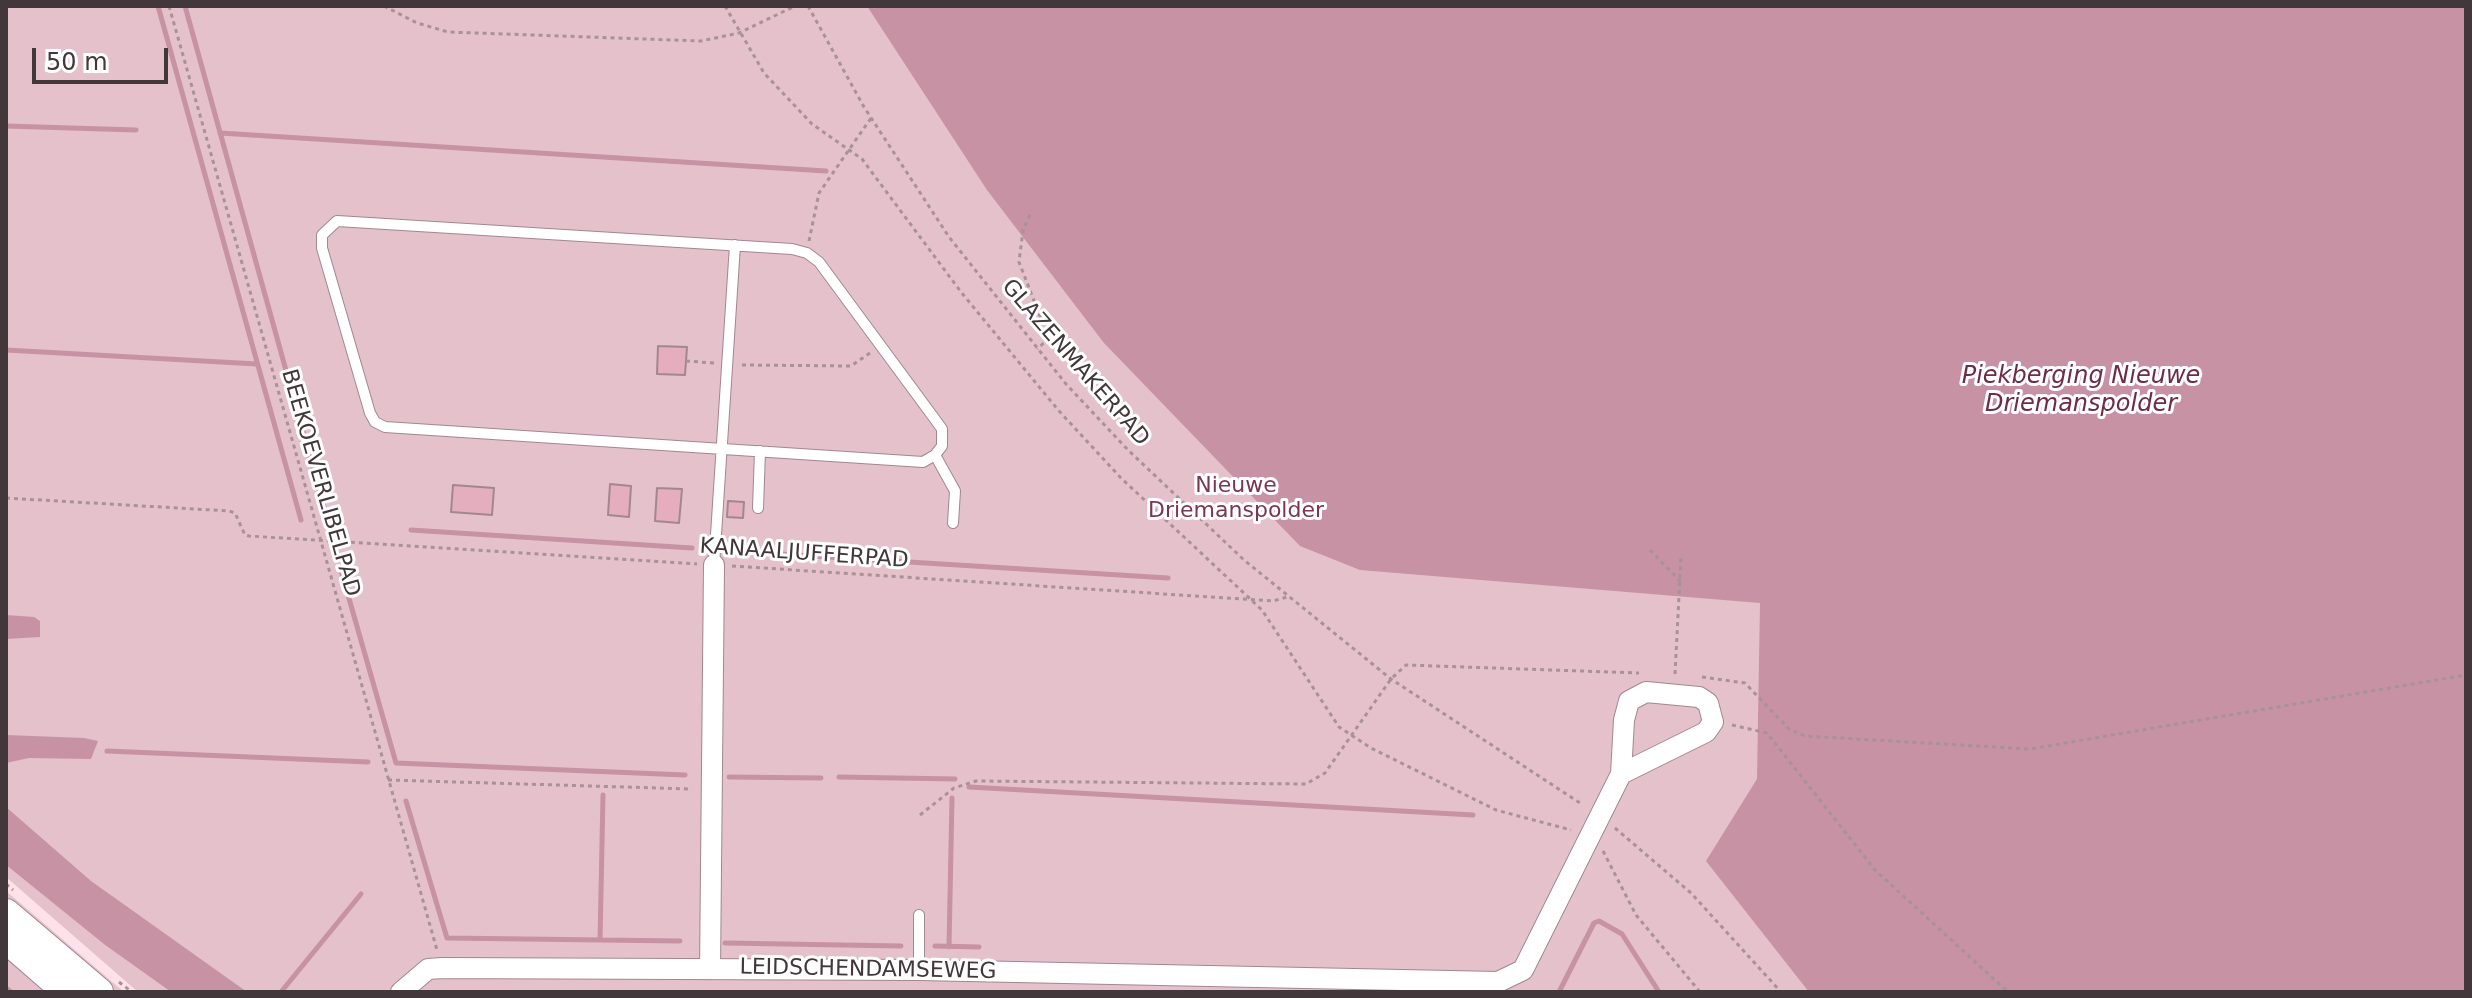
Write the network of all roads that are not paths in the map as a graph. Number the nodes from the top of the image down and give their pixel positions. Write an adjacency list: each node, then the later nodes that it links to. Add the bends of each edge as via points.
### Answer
1 (735, 245): 2 (lane); 2 (lane, via 337,221 322,235 375,422 385,427); 4 (lane, via 807,253 819,262 942,429 942,446)
2 (721, 449): 3 (lane); 7 (lane)
3 (760, 451): 4 (lane, via 923,462); 5 (lane)
4 (935, 455): 6 (lane, via 955,491)
5 (758, 508)
6 (953, 523)
7 (714, 565): 12 (street, LEIDSCHENDAMSEWEG)
8 (1621, 774): 8 (street, LEIDSCHENDAMSEWEG, via 1706,732 1713,722 1708,703 1674,684 1629,701); 13 (street, LEIDSCHENDAMSEWEG, via 1523,970 1508,980)
9 (6, 913): 15 (main road)
10 (919, 915): 13 (lane)
11 (6, 939): 14 (main road)
12 (710, 969): 13 (street, LEIDSCHENDAMSEWEG); 16 (street, LEIDSCHENDAMSEWEG, via 428,969)
13 (919, 970)
14 (67, 992)
15 (99, 992)
16 (401, 992)

